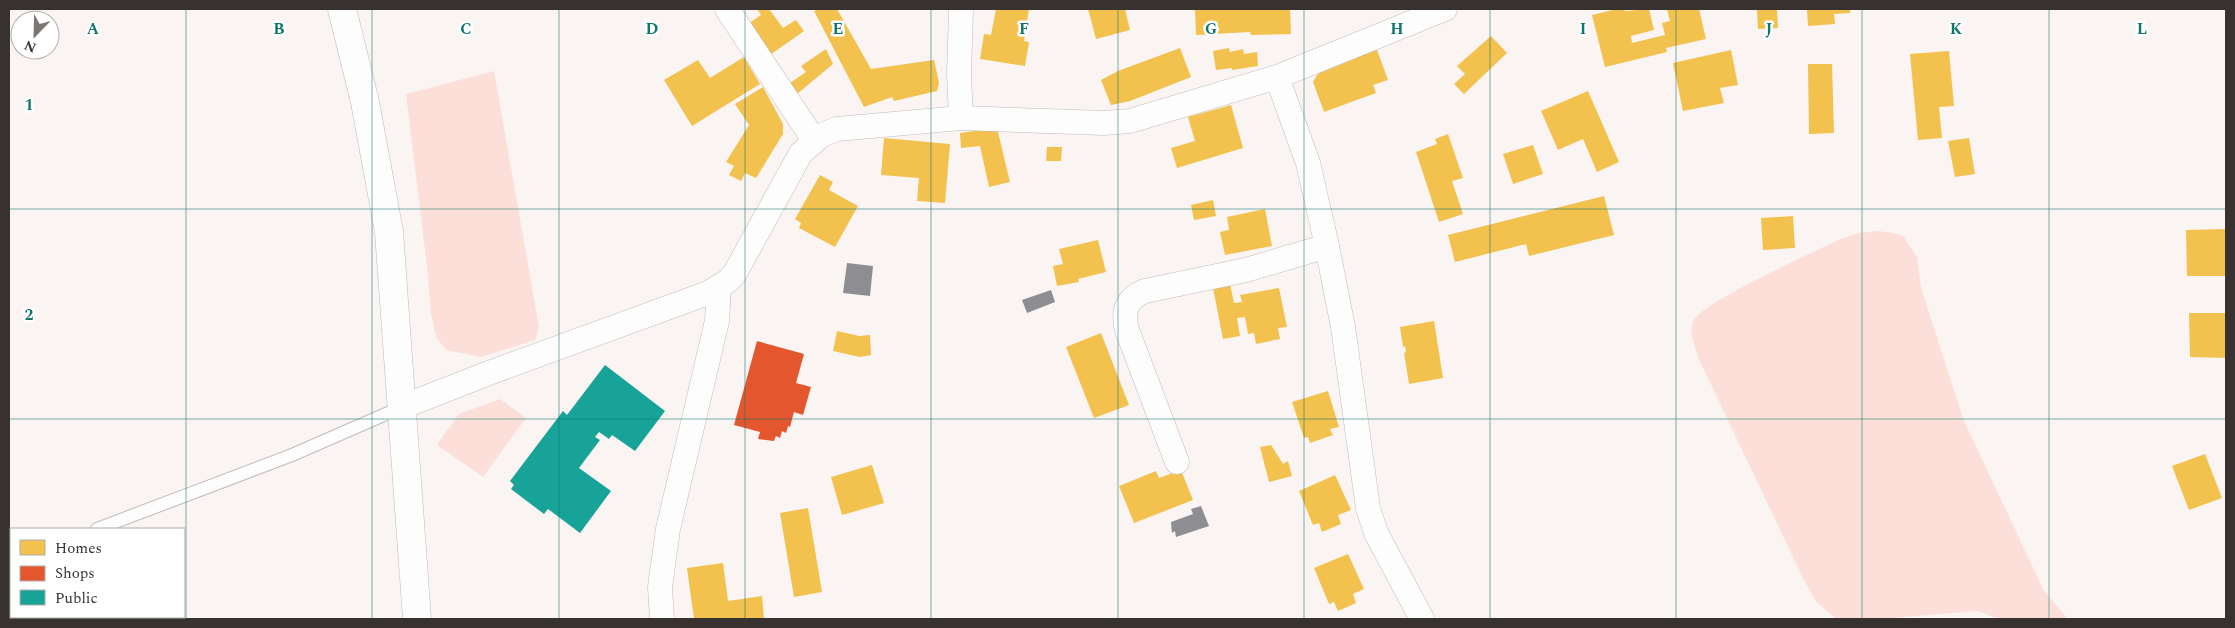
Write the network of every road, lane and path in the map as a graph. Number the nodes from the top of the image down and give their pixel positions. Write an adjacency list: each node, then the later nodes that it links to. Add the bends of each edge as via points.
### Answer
1 (342, 9): 10 (street, via 365,102 389,232)
2 (727, 9): 7 (street)
3 (961, 9): 6 (street)
4 (1445, 9): 5 (street)
5 (1278, 77): 6 (street, via 1130,121); 8 (street, via 1308,163)
6 (961, 118): 7 (street, via 849,126)
7 (814, 140): 9 (street, via 792,167 735,272)
8 (1327, 246): 11 (street, via 1246,270 1145,291 1130,300 1124,314 1127,330); 15 (street, via 1343,328 1368,508 1376,533)
9 (719, 287): 10 (street); 14 (street, via 717,321 668,529 660,587)
10 (402, 407): 12 (lane, via 292,455); 13 (street)
11 (1177, 462)
12 (99, 528)
13 (417, 619)
14 (662, 619)
15 (1422, 619)

